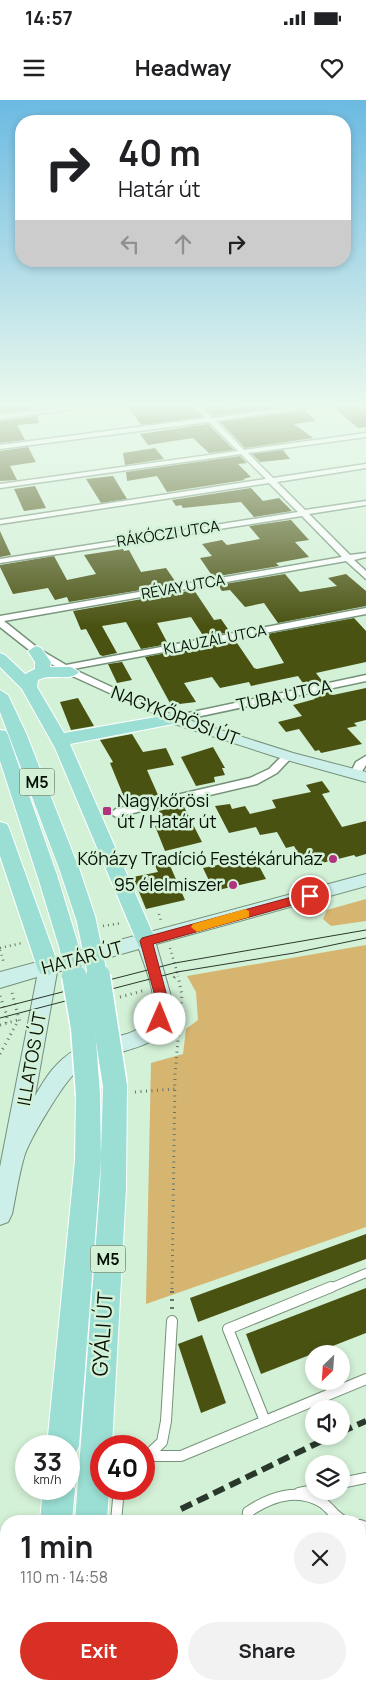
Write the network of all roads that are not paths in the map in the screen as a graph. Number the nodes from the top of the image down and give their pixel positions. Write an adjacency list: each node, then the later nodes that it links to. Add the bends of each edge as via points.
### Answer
1 (56, 478): 4 (street)
2 (283, 478): 3 (street)
3 (271, 480): 6 (street); 7 (street)
4 (0, 486)
5 (366, 503): 6 (street, RÁKÓCZI UTCA)
6 (304, 512): 9 (street); 10 (street, RÁKÓCZI UTCA)
7 (0, 522)
8 (366, 555): 9 (street, RÉVAY UTCA)
9 (348, 558): 11 (street); 13 (street, RÉVAY UTCA)
10 (0, 561)
11 (366, 576)
12 (366, 611): 16 (street, KLAUZÁL UTCA)
13 (0, 620): 14 (street, NAGYKŐRÖSI ÚT)
14 (36, 651): 16 (street, NAGYKŐRÖSI ÚT); 17 (main road, via 43,662)
15 (0, 658): 19 (main road)
16 (68, 670): 17 (main road); 21 (street, NAGYKŐRÖSI ÚT)
17 (42, 671): 19 (main road, via 30,678)
18 (366, 678): 21 (street, TUBA UTCA)
19 (29, 687): 23 (main road)
20 (0, 695): 49 (main road, GYÁLI ÚT / M5, bridge, via 18,732 86,920 121,1089)
21 (173, 719): 23 (main road, via 69,739); 24 (street, NAGYKŐRÖSI ÚT)
22 (0, 735): 39 (main road, GYÁLI ÚT / M5, bridge, via 69,946 83,1028 88,1160)
23 (58, 738): 30 (main road)
24 (288, 756): 26 (street, NAGYKŐRÖSI ÚT); 27 (street, via 273,771 253,781)
25 (366, 759): 26 (street, via 360,764)
26 (360, 776)
27 (116, 813)
28 (0, 828): 31 (main road)
29 (366, 880): 30 (street, HATÁR ÚT)
30 (146, 941): 31 (street, HATÁR ÚT); 33 (street, ILLATOS ÚT, via 159,986 160,1019 142,1037 93,1051 72,1063 57,1078)
31 (48, 967): 32 (street, HATÁR ÚT); 33 (street, ILLATOS ÚT)
32 (0, 980)
33 (15, 1152): 34 (street, ILLATOS ÚT)
34 (0, 1214)
35 (366, 1273): 38 (lane, via 228,1328)
36 (172, 1320): 40 (lane, via 166,1421 162,1442)
37 (366, 1379): 38 (lane)
38 (264, 1421): 41 (lane, via 180,1456)
39 (63, 1435)
40 (155, 1449)
41 (155, 1457)
42 (366, 1478): 43 (lane)
43 (350, 1481)
44 (305, 1492): 45 (lane)
45 (298, 1493): 51 (lane, via 263,1500); 52 (lane, via 323,1503)
46 (58, 1500): 48 (main road)
47 (117, 1500): 50 (lane)
48 (57, 1515)
49 (91, 1515)
50 (116, 1515)
51 (248, 1515)
52 (334, 1515)

